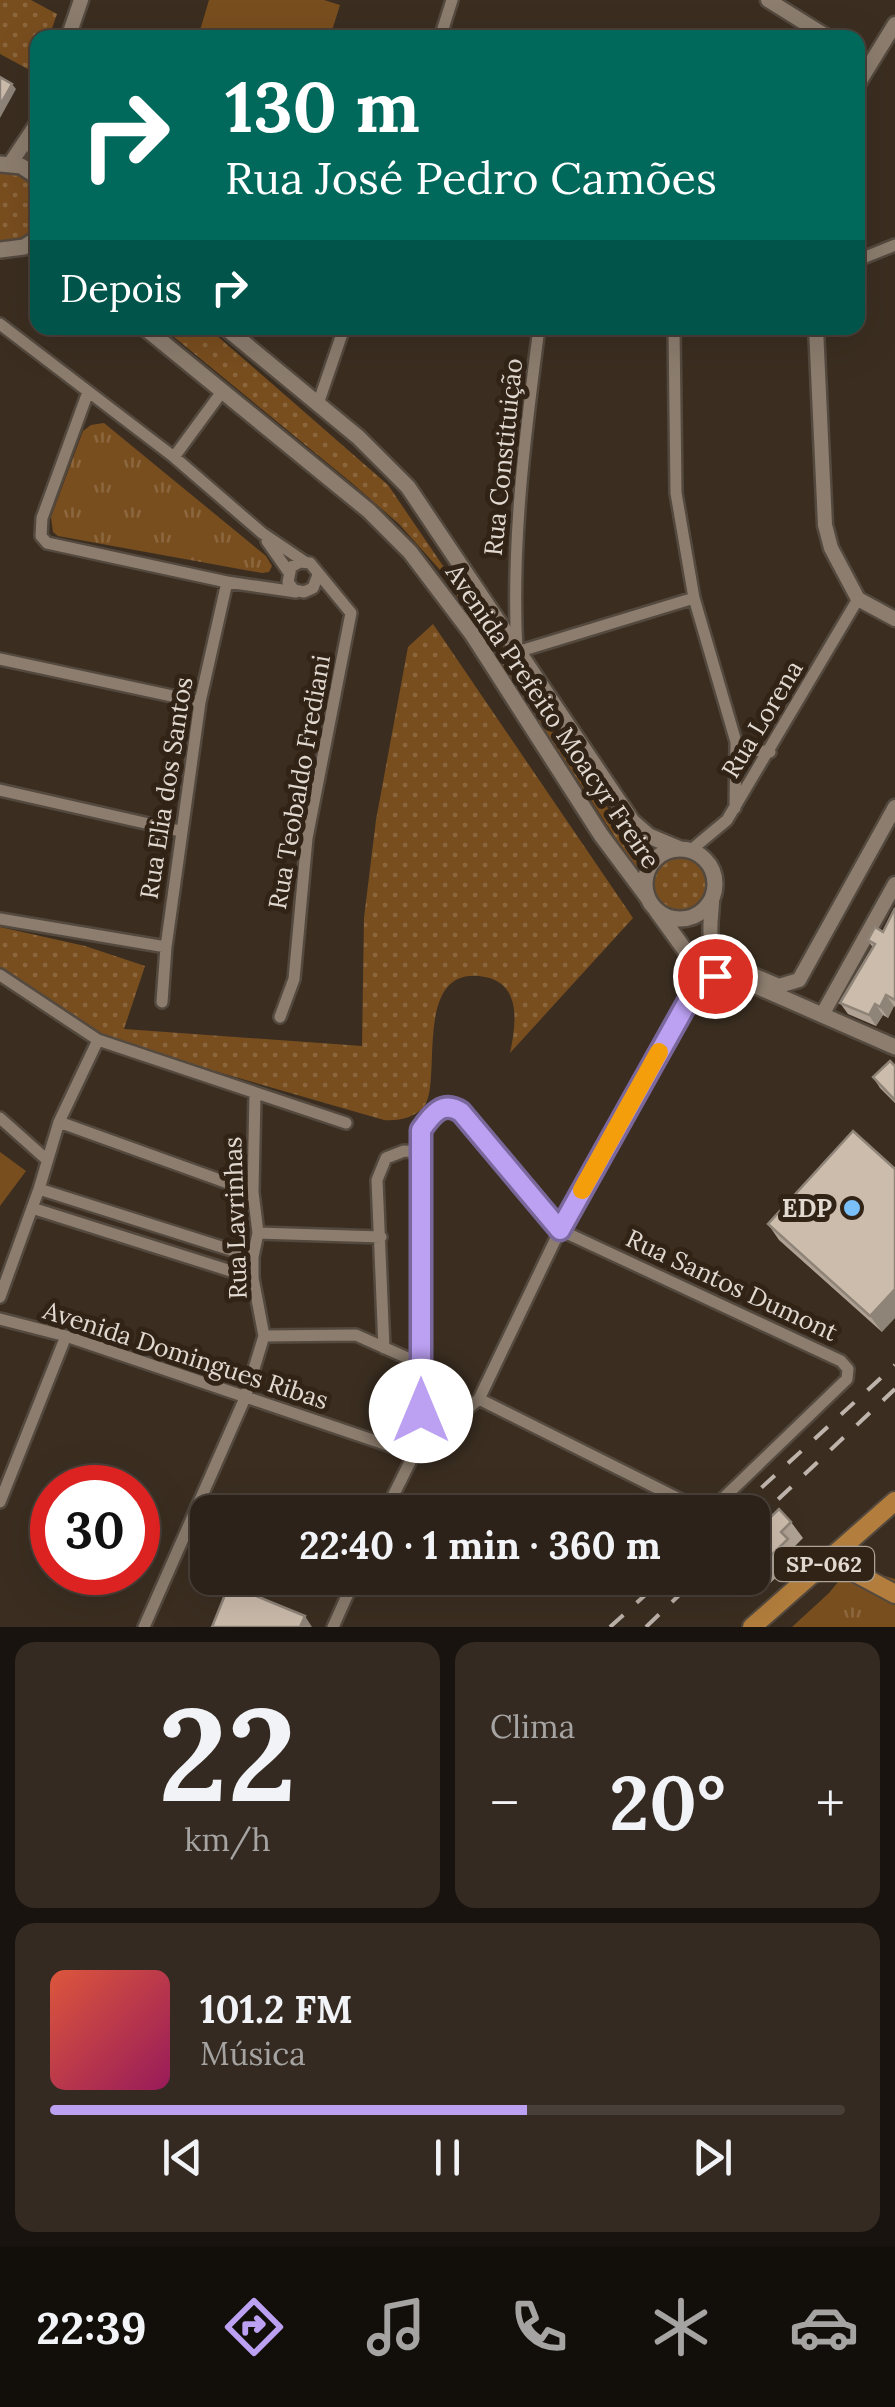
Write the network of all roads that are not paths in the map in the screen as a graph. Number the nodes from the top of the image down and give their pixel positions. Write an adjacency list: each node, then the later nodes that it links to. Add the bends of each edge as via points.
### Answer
1 (81, 0): 5 (street)
2 (452, 0): 6 (street)
3 (768, 0): 7 (street)
4 (895, 24): 8 (street)
5 (71, 30)
6 (443, 30)
7 (817, 30)
8 (865, 57)
9 (30, 132): 10 (street)
10 (5, 164): 11 (main road)
11 (30, 172)
12 (895, 245): 13 (street)
13 (865, 257)
14 (0, 324): 21 (street)
15 (153, 335): 22 (main road, Avenida Prefeito Moacyr Freire)
16 (234, 335): 23 (main road, Avenida Prefeito Moacyr Freire)
17 (342, 335): 23 (street)
18 (538, 335): 36 (street, Rua Constituição, via 513,588)
19 (674, 335): 32 (street, via 676,493)
20 (816, 335): 33 (street, via 825,525)
21 (88, 392): 24 (street); 29 (street, via 41,536 47,543)
22 (221, 392): 24 (street); 48 (main road, Avenida Prefeito Moacyr Freire, via 410,552)
23 (318, 404): 36 (main road, Avenida Prefeito Moacyr Freire, via 408,486)
24 (174, 457): 25 (street)
25 (262, 533): 26 (street); 27 (street)
26 (305, 562): 27 (street); 28 (street)
27 (288, 574): 30 (street); 31 (street, via 290,586)
28 (318, 575): 31 (street); 34 (street)
29 (227, 582): 30 (street); 38 (street, Rua Elia dos Santos)
30 (260, 587): 31 (street)
31 (304, 591): 34 (street)
32 (694, 598): 36 (street); 39 (street)
33 (858, 599): 35 (street); 40 (street, Rua Lorena)
34 (347, 609): 57 (street, Rua Teobaldo Frediani, via 307,838 294,979)
35 (895, 619)
36 (517, 652): 45 (main road, Avenida Prefeito Moacyr Freire, via 632,821 649,836)
37 (0, 659): 38 (street)
38 (200, 702): 44 (street, Rua Elia dos Santos)
39 (736, 742): 40 (street); 43 (street)
40 (770, 752): 43 (street, Rua Lorena)
41 (0, 790): 44 (street)
42 (895, 807): 47 (street, Avenida Prefeito Moacyr Freire, via 799,980 778,986 721,957 710,930)
43 (734, 808): 45 (street, Rua Lorena, via 719,830)
44 (180, 831): 50 (street, Rua Elia dos Santos)
45 (686, 850): 47 (main road, Avenida Prefeito Moacyr Freire, via 714,871); 48 (main road, Avenida Prefeito Moacyr Freire, via 668,851 651,865 646,876)
46 (895, 884): 56 (street)
47 (712, 901): 48 (main road, via 686,919 665,916)
48 (652, 904): 51 (main road, Avenida Prefeito Moacyr Freire)
49 (0, 919): 50 (street)
50 (166, 947): 55 (street, Rua Elia dos Santos)
51 (690, 957): 52 (main road); 54 (street)
52 (728, 972): 54 (street); 56 (main road)
53 (0, 974): 58 (street)
54 (696, 987): 69 (street)
55 (162, 1002)
56 (822, 1015): 59 (main road)
57 (280, 1017)
58 (98, 1040): 60 (street); 62 (street)
59 (895, 1047)
60 (255, 1093): 63 (street); 67 (street, Rua Lavrinhas)
61 (0, 1118): 65 (street)
62 (59, 1122): 65 (street); 67 (street)
63 (346, 1123)
64 (420, 1152): 69 (street, Rua Santos Dumont, via 421,1130 437,1111 452,1106); 71 (street, via 395,1154 380,1169); 79 (street)
65 (46, 1159): 66 (street)
66 (39, 1189): 68 (street); 72 (street)
67 (253, 1192): 70 (street, Rua Lavrinhas)
68 (32, 1208): 73 (street); 74 (street)
69 (560, 1230): 81 (street); 85 (street, Rua Santos Dumont, via 848,1368 847,1379)
70 (258, 1234): 71 (street); 72 (street, Rua Lavrinhas)
71 (381, 1237): 78 (street)
72 (253, 1257): 73 (street, Rua Lavrinhas)
73 (253, 1278): 77 (street, Rua Lavrinhas)
74 (0, 1298)
75 (0, 1319): 76 (street, Avenida Domingues Ribas)
76 (66, 1336): 80 (street, Avenida Domingues Ribas); 87 (street)
77 (264, 1336): 78 (street, via 356,1336); 80 (street, Rua Lavrinhas)
78 (384, 1348): 79 (street)
79 (421, 1364): 82 (street)
80 (245, 1398): 82 (street, Avenida Domingues Ribas); 91 (street, Rua Lavrinhas)
81 (480, 1399): 82 (street); 84 (street)
82 (414, 1454): 83 (street)
83 (394, 1495)
84 (673, 1495)
85 (725, 1495)
86 (895, 1500): 88 (main road, SP-062)
87 (0, 1502)
88 (830, 1559): 89 (main road); 93 (main road, SP-062)
89 (895, 1594)
90 (348, 1595): 92 (street)
91 (144, 1627)
92 (333, 1627)
93 (752, 1627)

